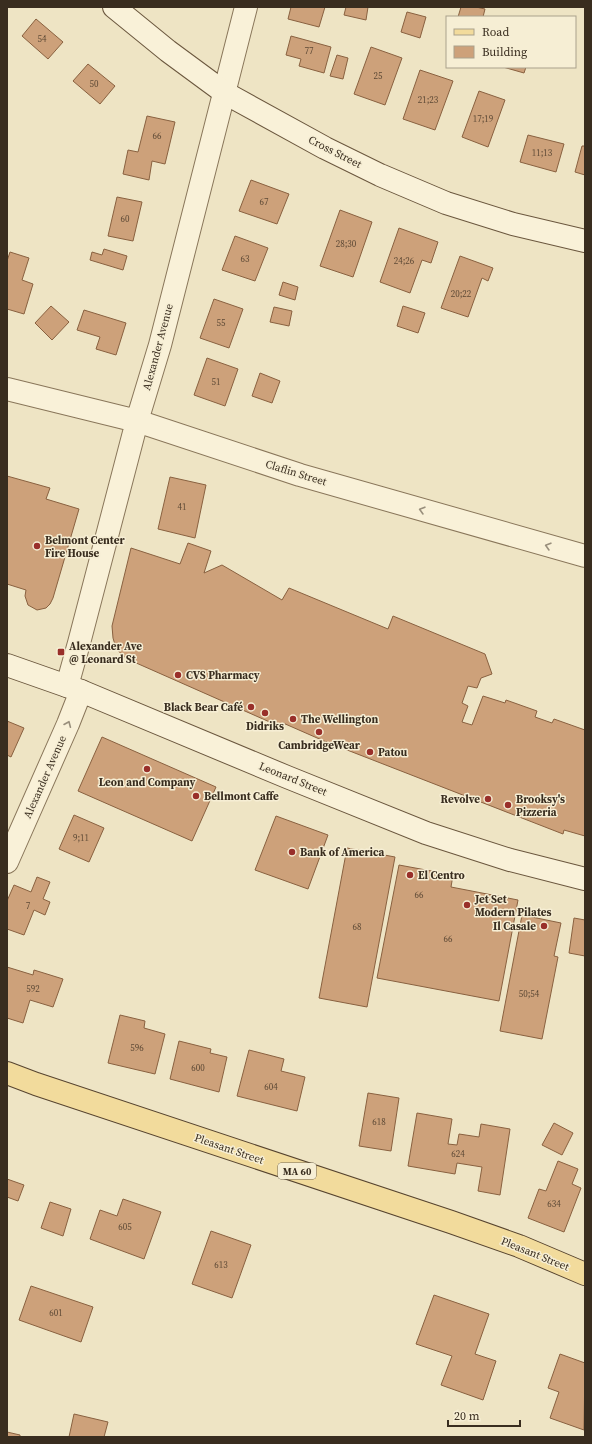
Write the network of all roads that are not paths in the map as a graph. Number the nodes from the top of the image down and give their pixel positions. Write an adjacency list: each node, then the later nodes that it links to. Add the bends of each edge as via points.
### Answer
1 (114, 7): 3 (street, Cross Street)
2 (246, 7): 3 (street, Alexander Avenue)
3 (225, 93): 4 (street, Cross Street, via 325,148 446,203 513,224); 6 (street, Alexander Avenue, via 160,345)
4 (585, 241)
5 (7, 389): 6 (street, Claflin Street)
6 (137, 420): 7 (street, Claflin Street, one-way to 6, via 300,475); 9 (street, Alexander Avenue, via 79,644)
7 (585, 556)
8 (7, 665): 9 (street, Leonard Street)
9 (74, 688): 10 (street, Alexander Avenue, one-way to 9, via 68,724); 11 (street, Leonard Street, via 426,833 510,860)
10 (7, 862)
11 (585, 879)
12 (7, 1073): 13 (main road, Pleasant Street / MA 60, via 499,1239)
13 (585, 1274)

